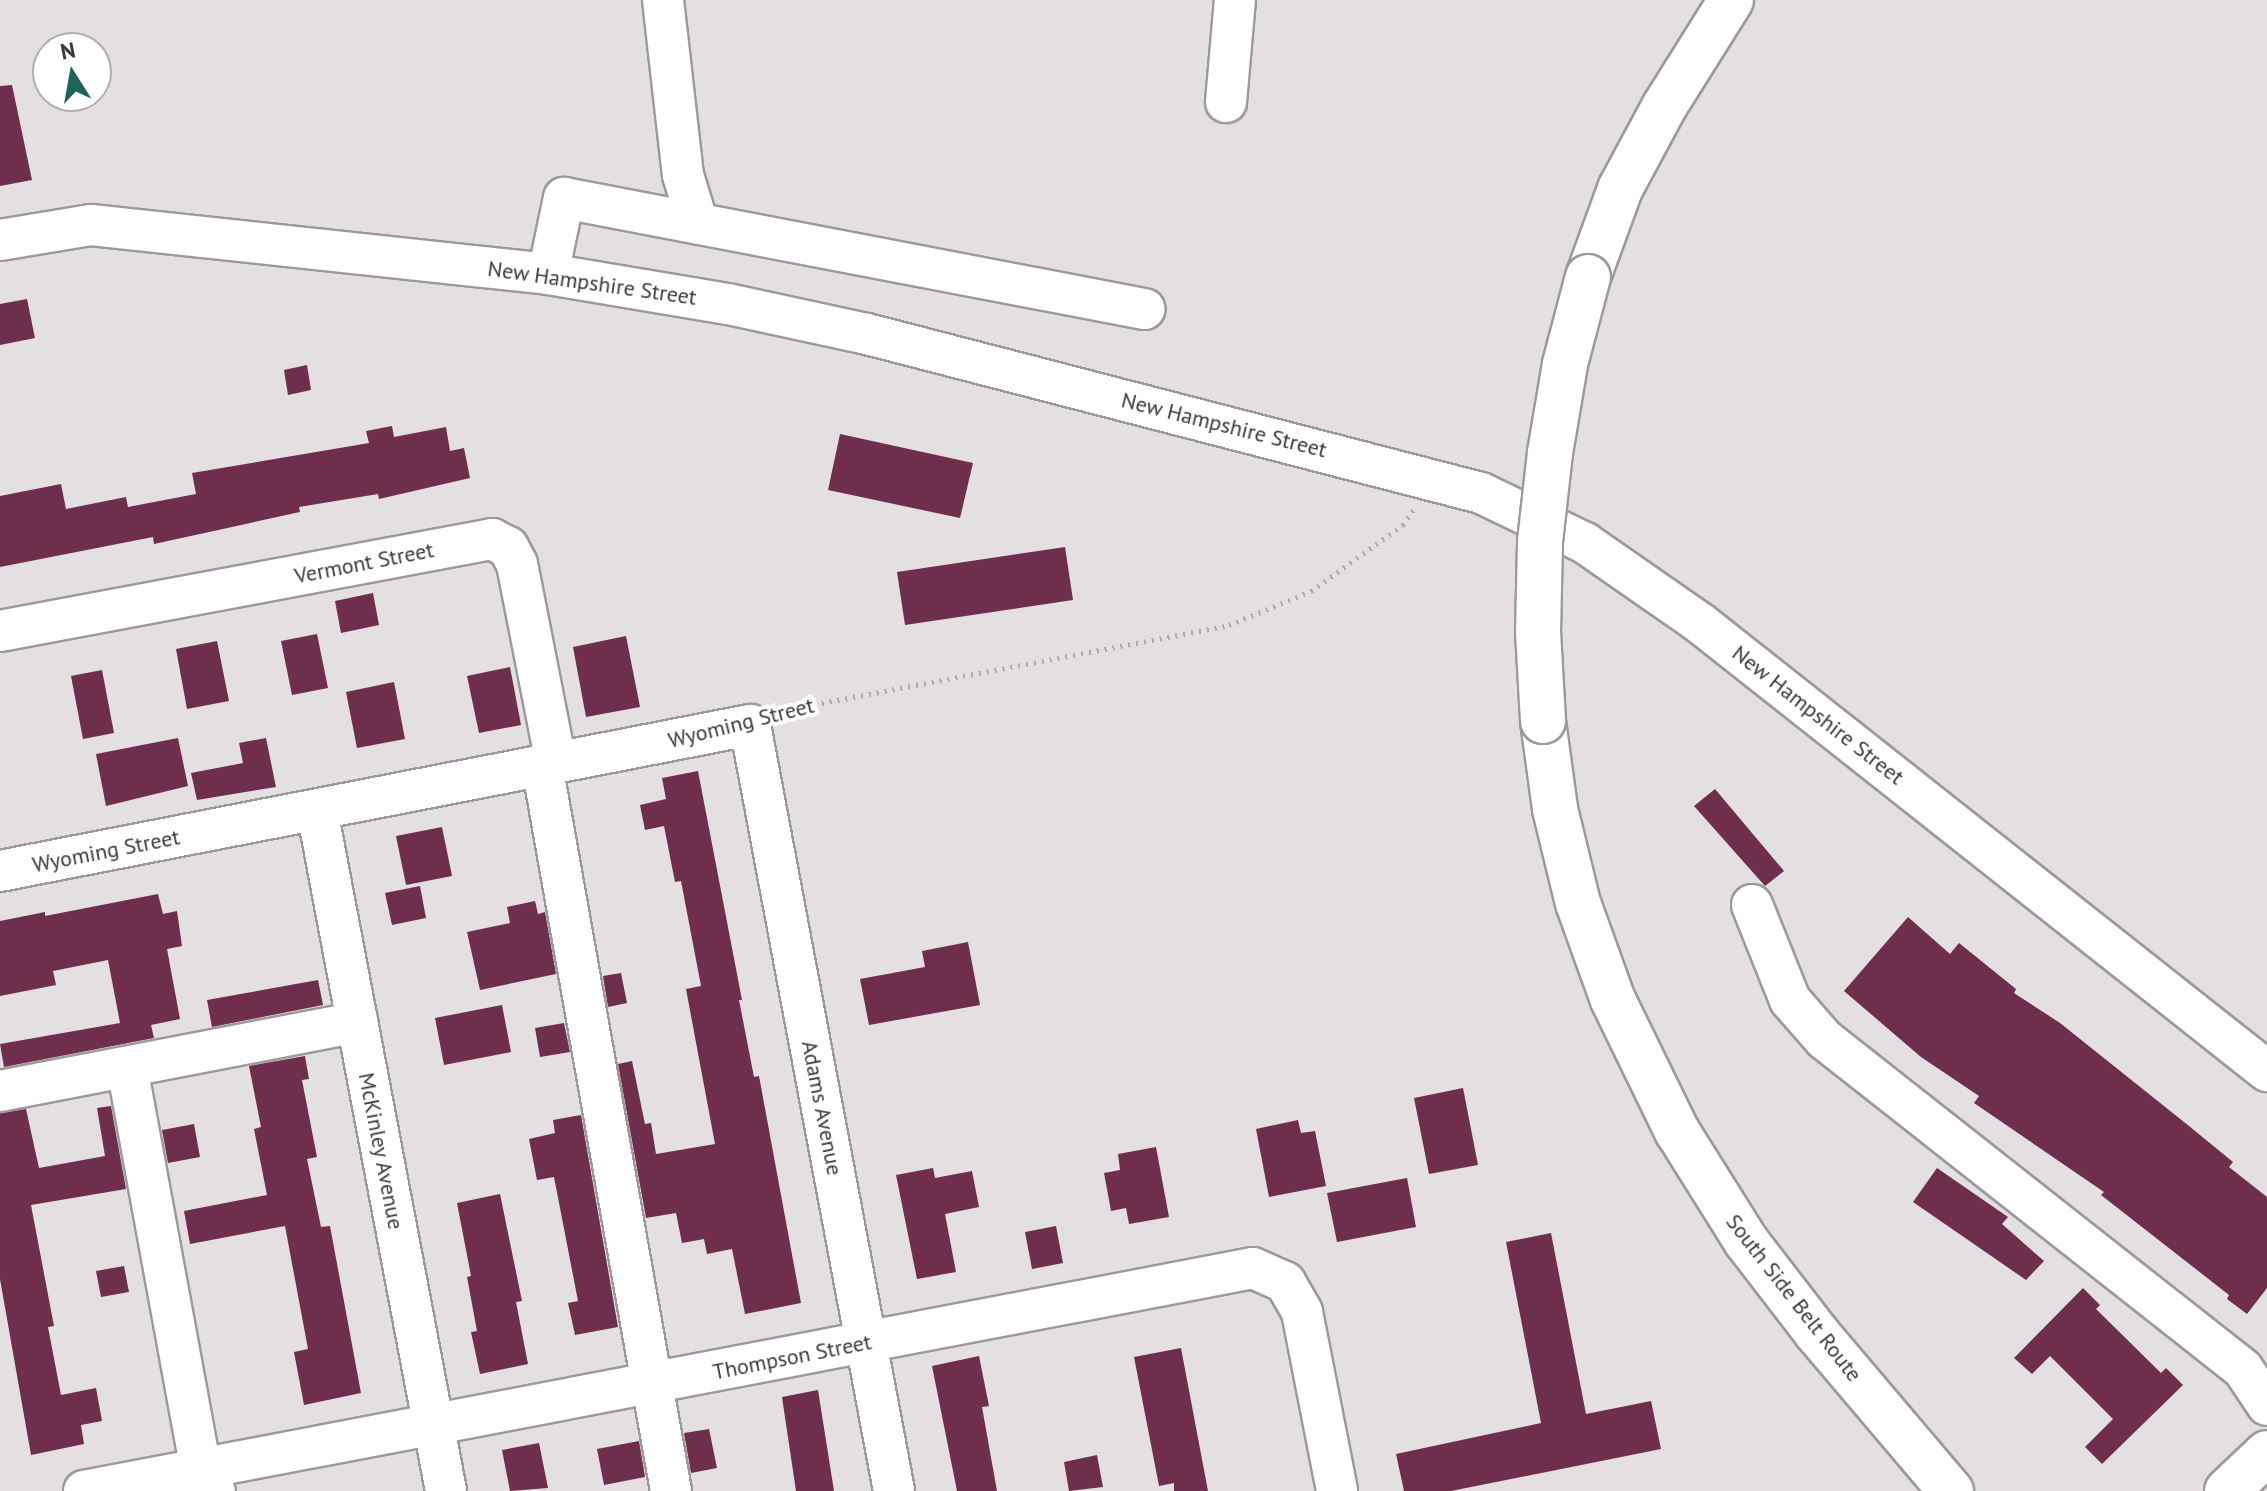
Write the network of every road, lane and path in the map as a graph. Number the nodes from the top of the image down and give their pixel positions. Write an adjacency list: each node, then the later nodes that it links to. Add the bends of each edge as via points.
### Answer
1 (663, 0): 5 (street, via 683,175)
2 (1235, 0): 4 (street)
3 (1731, 0): 31 (main road, South Side Belt Route, bridge, via 1620,189 1588,277 1565,364 1542,527 1538,632 1555,809 1578,903 1613,1000 1677,1131 1746,1241)
4 (1226, 102)
5 (698, 224): 7 (street, via 564,198); 8 (street)
6 (0, 240): 7 (street, New Hampshire Street, via 91,225)
7 (548, 274): 9 (street, New Hampshire Street, via 867,334)
8 (1144, 309)
9 (1435, 478): 11 (path, Wyoming Street, via 1403,525 1311,591 1229,625 806,706); 18 (street, New Hampshire Street, via 1481,493 1585,543 1700,623)
10 (0, 631): 12 (street, Vermont Street, via 492,539 508,547 517,564)
11 (750, 725): 12 (street, Wyoming Street); 20 (street, Adams Avenue)
12 (549, 764): 13 (street, Wyoming Street); 21 (street)
13 (317, 810): 14 (street, Wyoming Street); 16 (street, McKinley Avenue)
14 (0, 871)
15 (1752, 905): 22 (street, via 1790,1000 1824,1039 2243,1369)
16 (357, 1022): 17 (street); 23 (street, McKinley Avenue)
17 (127, 1067): 19 (street); 25 (street)
18 (2267, 1071)
19 (0, 1091)
20 (865, 1343): 21 (street, Thompson Street); 29 (street, Adams Avenue); 30 (street, Thompson Street, via 1253,1268 1285,1282 1302,1312)
21 (651, 1384): 23 (street, Thompson Street); 28 (street)
22 (2267, 1405)
23 (433, 1425): 25 (street, Thompson Street); 27 (street, McKinley Avenue)
24 (2267, 1453): 32 (main road)
25 (208, 1480): 26 (street, Thompson Street)
26 (84, 1491)
27 (446, 1491)
28 (671, 1491)
29 (894, 1491)
30 (1337, 1491)
31 (1951, 1491)
32 (2227, 1491)

